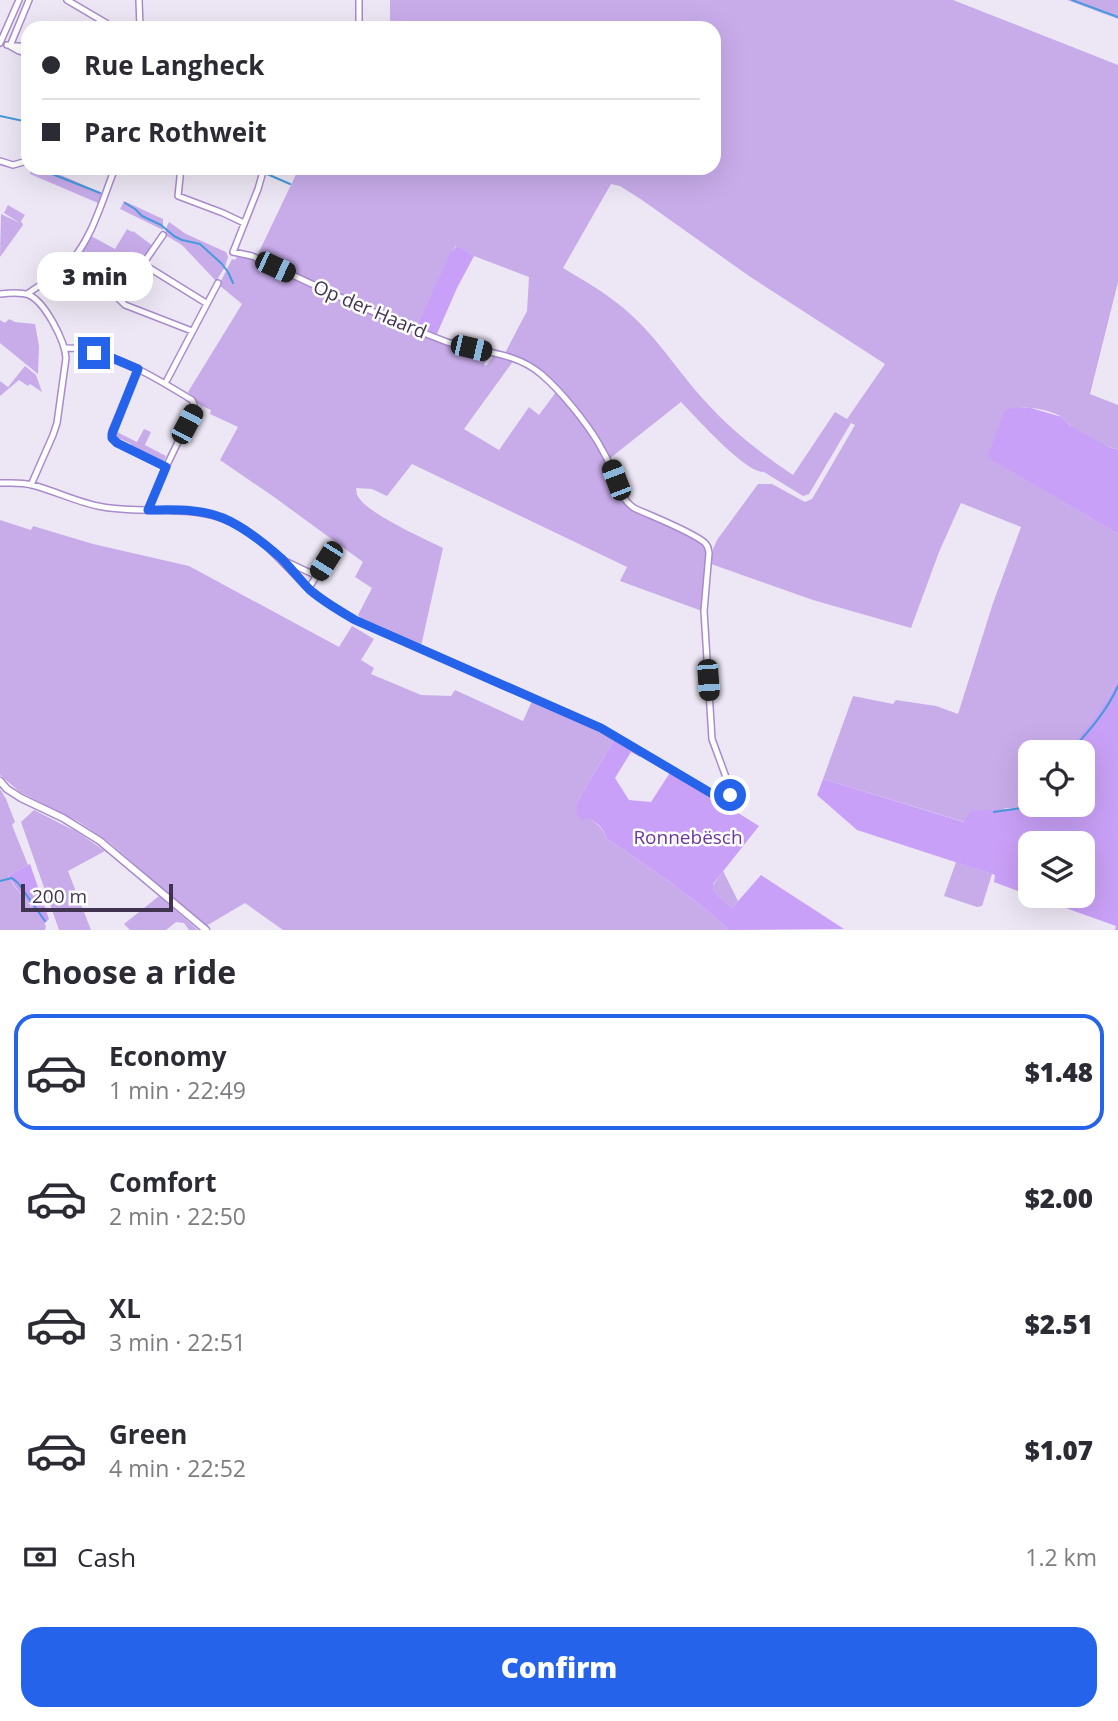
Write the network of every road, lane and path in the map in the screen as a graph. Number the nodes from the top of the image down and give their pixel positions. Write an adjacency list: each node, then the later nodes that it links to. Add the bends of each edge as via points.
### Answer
1 (19, 0): 9 (street)
2 (29, 0): 10 (street)
3 (67, 0): 6 (street)
4 (139, 0): 7 (street)
5 (359, 1): 8 (street)
6 (103, 21)
7 (140, 21)
8 (359, 21)
9 (0, 43): 10 (street)
10 (10, 46): 11 (street); 12 (street)
11 (21, 47)
12 (21, 52)
13 (0, 161): 14 (street)
14 (21, 163)
15 (113, 175): 20 (street)
16 (180, 175): 18 (street, via 178,195)
17 (262, 175): 18 (street)
18 (244, 223): 38 (street, Op der Haard, via 233,252 252,256 450,343 527,364 551,384 597,441 627,503 704,542 709,554 704,611 712,739 730,795 726,802 601,728 355,620)
19 (163, 234): 21 (street)
20 (75, 256): 24 (street); 25 (street)
21 (143, 264): 25 (street); 26 (street)
22 (218, 283): 26 (street)
23 (0, 294): 24 (street)
24 (27, 294): 28 (street, via 44,310)
25 (113, 295): 27 (street, via 125,305)
26 (206, 303): 27 (street)
27 (192, 331): 30 (street)
28 (65, 348): 29 (street, via 105,355); 33 (street, via 57,423)
29 (138, 369): 31 (street, via 112,438); 31 (street, via 194,404)
30 (167, 380)
31 (166, 467): 34 (street)
32 (0, 482): 33 (street)
33 (31, 485): 34 (street, via 81,503)
34 (148, 510): 36 (street, via 222,517)
35 (335, 546): 37 (street)
36 (282, 559): 37 (street); 38 (street)
37 (317, 576): 38 (street)
38 (309, 588)
39 (0, 781): 40 (main road, via 21,798 100,841)
40 (206, 930)

